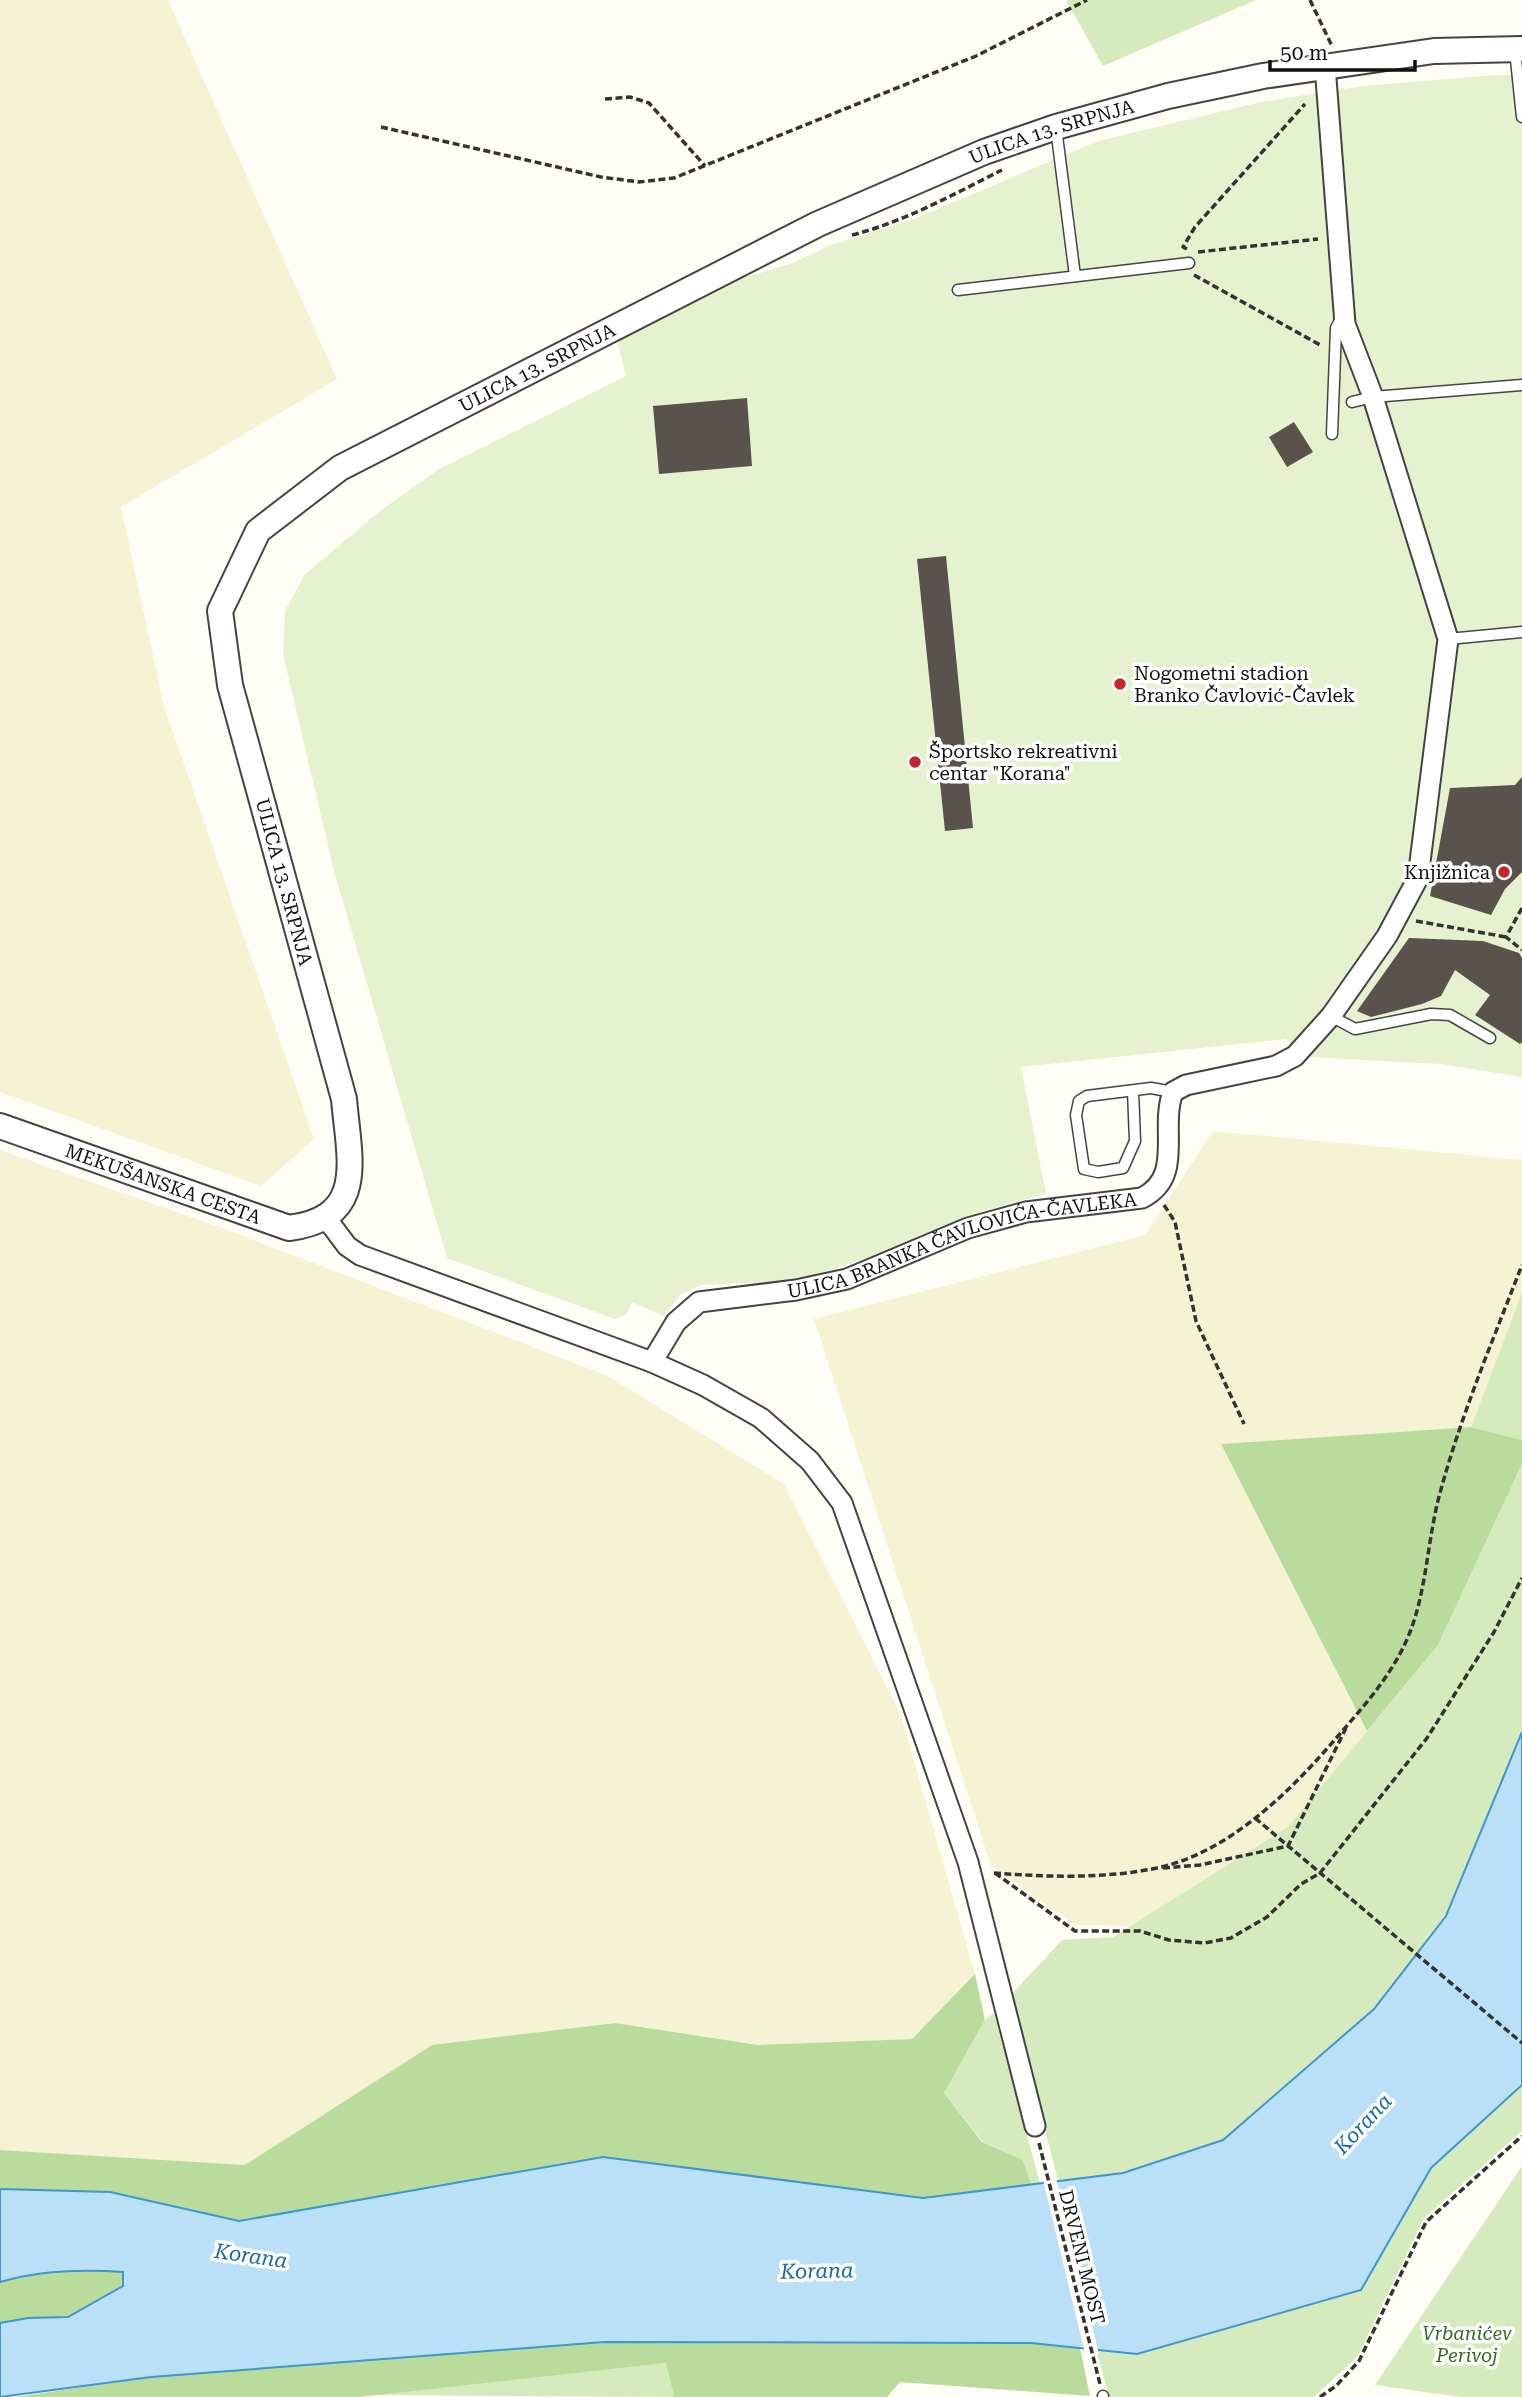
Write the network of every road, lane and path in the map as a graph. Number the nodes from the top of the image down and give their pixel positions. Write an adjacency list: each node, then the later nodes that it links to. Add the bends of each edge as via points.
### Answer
1 (1087, 0): 10 (path, via 976,56)
2 (1310, 0): 4 (path)
3 (1519, 49): 4 (street, ULICA 13. SRPNJA, via 1434,51); 7 (lane)
4 (1333, 64): 9 (street, ULICA 13. SRPNJA, via 1168,96); 17 (street)
5 (606, 99): 10 (path, via 630,97 649,103)
6 (1305, 104): 13 (path, via 1195,227 1183,247 1187,253)
7 (1522, 117)
8 (381, 127): 10 (path, via 639,182 674,178)
9 (1056, 127): 15 (lane); 35 (street, ULICA 13. SRPNJA, via 984,152 785,240 340,468 258,531 220,611 230,685 344,1099 349,1184 344,1200)
10 (705, 166)
11 (1008, 167): 12 (path, via 954,195)
12 (847, 236)
13 (1318, 239)
14 (1189, 263): 15 (lane); 18 (path, via 1190,272)
15 (1075, 276): 16 (lane)
16 (958, 290)
17 (1344, 313): 20 (street); 22 (lane, via 1336,328)
18 (1327, 349)
19 (1522, 385): 20 (lane)
20 (1373, 397): 21 (lane); 24 (street)
21 (1352, 402)
22 (1332, 434)
23 (1522, 632): 24 (lane)
24 (1448, 639): 29 (street, via 1418,878 1387,936)
25 (1522, 908): 27 (path)
26 (1416, 921): 27 (path)
27 (1506, 937): 28 (path)
28 (1522, 950)
29 (1331, 1016): 30 (lane, via 1355,1029 1431,1014 1450,1015); 32 (street, via 1295,1056 1276,1066)
30 (1490, 1038)
31 (1133, 1091): 31 (lane, via 1079,1101 1076,1115 1084,1169 1124,1168 1135,1141); 32 (lane)
32 (1172, 1092): 34 (street, ULICA BRANKA ČAVLOVIĆA-ČAVLEKA, via 1166,1178)
33 (0, 1126): 35 (street, MEKUŠANSKA CESTA, via 289,1228)
34 (1155, 1191): 37 (street, ULICA BRANKA ČAVLOVIĆA-ČAVLEKA, via 1142,1198 1026,1212 847,1279 699,1302 676,1322); 38 (path, via 1175,1222 1196,1321)
35 (326, 1218): 37 (street, via 360,1255)
36 (1522, 1265): 40 (path, via 1451,1452 1408,1637 1381,1685)
37 (652, 1362): 43 (street, via 761,1418 810,1461 842,1503)
38 (1244, 1424)
39 (1522, 1578): 46 (path, via 1427,1738)
40 (1349, 1723): 41 (path, via 1292,1789); 42 (path)
41 (1255, 1818): 42 (path); 44 (path, via 1203,1851)
42 (1288, 1846): 44 (path, via 1200,1865); 46 (path)
43 (968, 1862): 45 (path); 48 (street)
44 (1159, 1868): 45 (path, via 1096,1875)
45 (994, 1873): 46 (path, via 1075,1931 1140,1931 1169,1940 1204,1942 1231,1938 1268,1917 1301,1884)
46 (1320, 1873): 47 (path)
47 (1522, 2043)
48 (1035, 2126): 50 (path, DRVENI MOST)
49 (1522, 2136): 51 (path, via 1426,2222 1359,2361)
50 (1103, 2396)
51 (1320, 2397)

